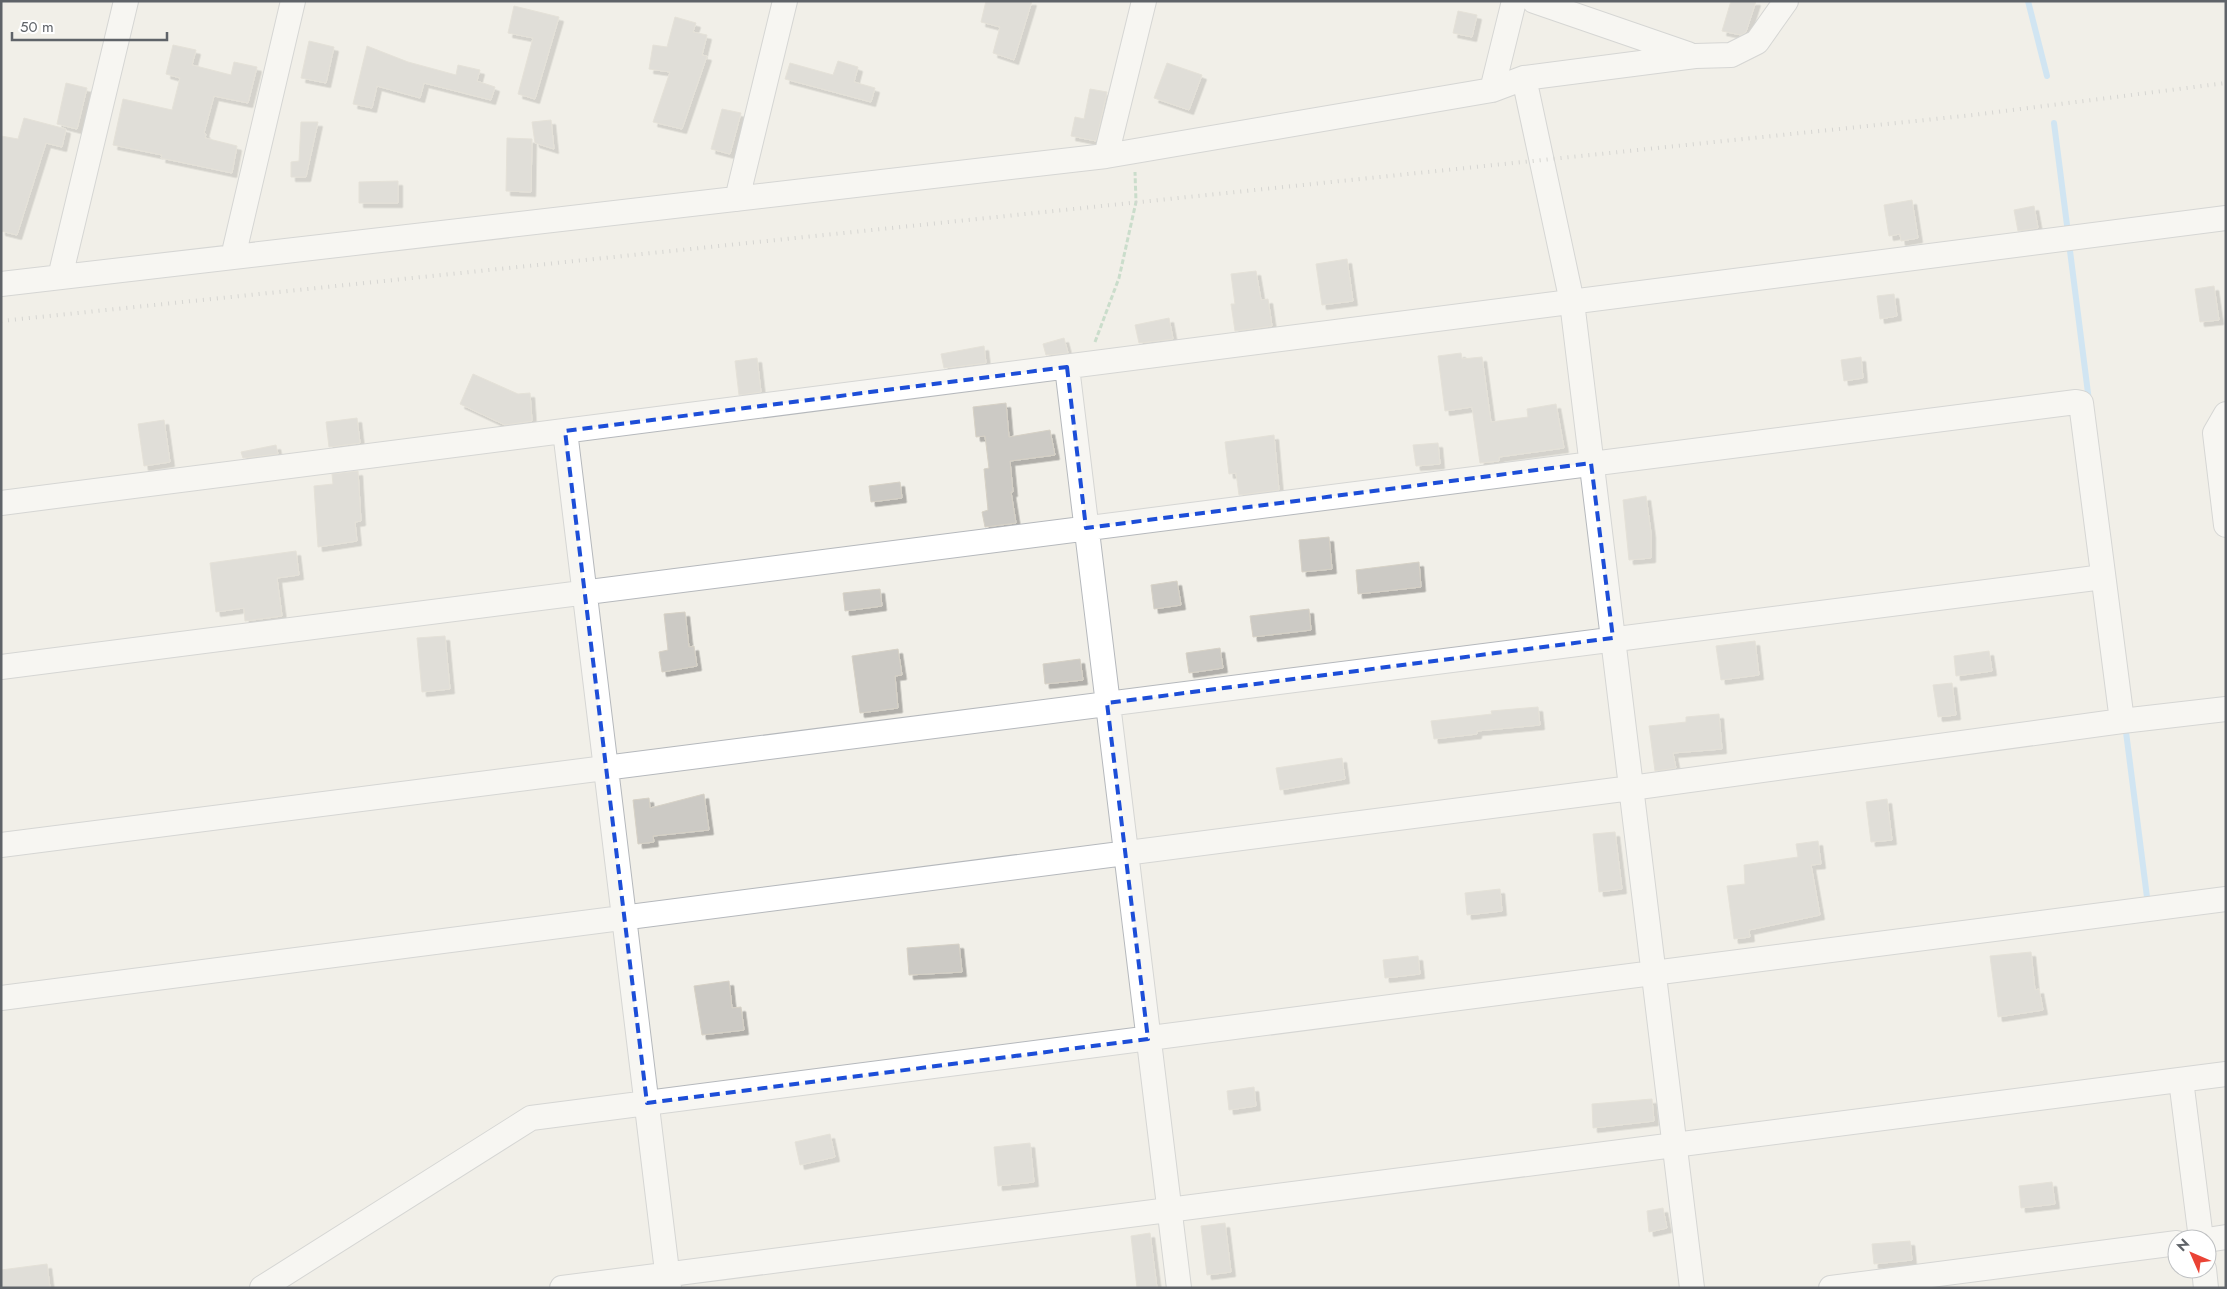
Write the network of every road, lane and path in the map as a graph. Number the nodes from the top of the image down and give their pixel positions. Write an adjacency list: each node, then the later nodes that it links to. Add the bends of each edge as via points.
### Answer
1 (126, 1): 16 (street)
2 (293, 1): 15 (street)
3 (785, 1): 13 (street)
4 (1144, 1): 12 (street)
5 (1514, 1): 10 (street)
6 (1534, 1): 8 (street)
7 (1786, 1): 8 (street, via 1757,42 1731,55)
8 (1695, 56): 9 (street)
9 (1524, 78): 10 (street); 18 (street)
10 (1492, 90): 11 (street)
11 (1134, 151): 12 (street); 19 (path, via 1136,202 1119,278)
12 (1106, 156): 13 (street)
13 (737, 199): 15 (street)
14 (2226, 218): 18 (street)
15 (233, 257): 16 (street)
16 (60, 277): 17 (street)
17 (1, 284)
18 (1572, 302): 19 (street); 22 (street)
19 (1076, 365): 21 (street); 25 (street)
20 (2226, 414): 24 (street, via 2215,432)
21 (565, 431): 23 (street); 27 (street)
22 (1591, 463): 25 (street); 26 (street, via 2076,402 2081,404); 28 (street)
23 (1, 503)
24 (2226, 525)
25 (1086, 528): 27 (street); 30 (street)
26 (2103, 577): 28 (street); 32 (street)
27 (584, 592): 29 (street); 33 (street)
28 (1613, 638): 30 (street); 34 (street)
29 (1, 667)
30 (1108, 703): 33 (street); 36 (street)
31 (2226, 709): 32 (street)
32 (2122, 720): 34 (street)
33 (606, 768): 35 (street); 38 (street)
34 (1631, 788): 36 (street); 39 (street)
35 (1, 845)
36 (1126, 853): 38 (street); 41 (street)
37 (2226, 899): 39 (street)
38 (624, 918): 40 (street); 44 (street)
39 (1654, 974): 41 (street); 45 (street)
40 (1, 998)
41 (1148, 1039): 44 (street); 46 (street)
42 (2226, 1074): 43 (street)
43 (2181, 1080): 45 (street); 47 (street)
44 (647, 1103): 49 (street); 50 (street, via 531,1118)
45 (1674, 1145): 46 (street); 53 (street)
46 (1169, 1210): 49 (street); 52 (street)
47 (2199, 1229)
48 (2167, 1244): 54 (street)
49 (668, 1281): 51 (street)
50 (274, 1285)
51 (562, 1288)
52 (1179, 1288)
53 (1692, 1288)
54 (1831, 1288)

